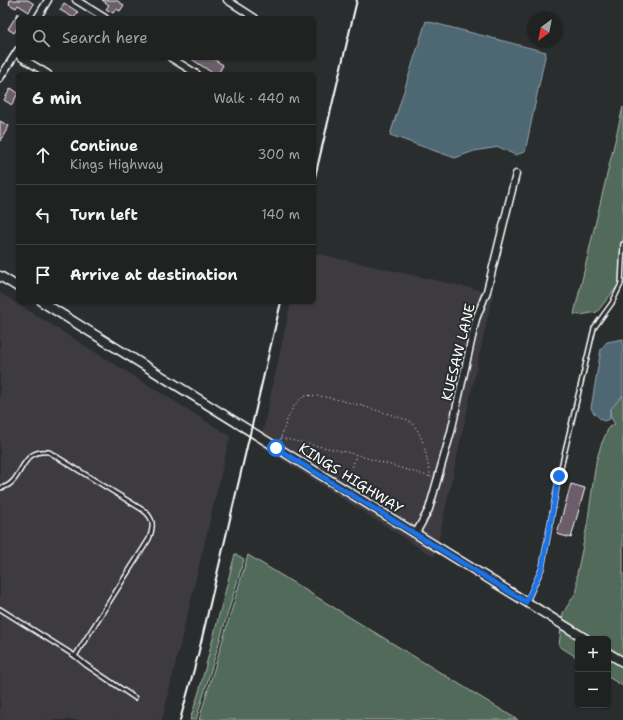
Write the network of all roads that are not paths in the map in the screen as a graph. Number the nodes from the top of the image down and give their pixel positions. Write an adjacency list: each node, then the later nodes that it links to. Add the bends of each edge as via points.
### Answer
1 (48, 0): 4 (street)
2 (76, 0): 5 (street)
3 (227, 0): 6 (street)
4 (38, 16)
5 (102, 16)
6 (252, 16)
7 (16, 54): 12 (street)
8 (25, 60): 10 (street)
9 (174, 60): 11 (street)
10 (45, 72)
11 (194, 72)
12 (0, 78)
13 (516, 174): 19 (street, KUESAW LANE, via 487,291 476,320 451,432 429,509)
14 (623, 244): 20 (lane, via 621,284 612,303 594,328 559,476 542,568)
15 (0, 276): 16 (street)
16 (16, 286)
17 (45, 304): 19 (street, KINGS HIGHWAY)
18 (0, 488): 24 (lane, via 12,482 30,456 38,452 49,452 143,510 152,520 149,539)
19 (416, 533): 20 (street, KINGS HIGHWAY)
20 (526, 602): 22 (street, KINGS HIGHWAY)
21 (0, 609): 24 (lane)
22 (581, 636)
23 (611, 655): 25 (street)
24 (75, 656): 26 (lane)
25 (623, 662)
26 (135, 698)

